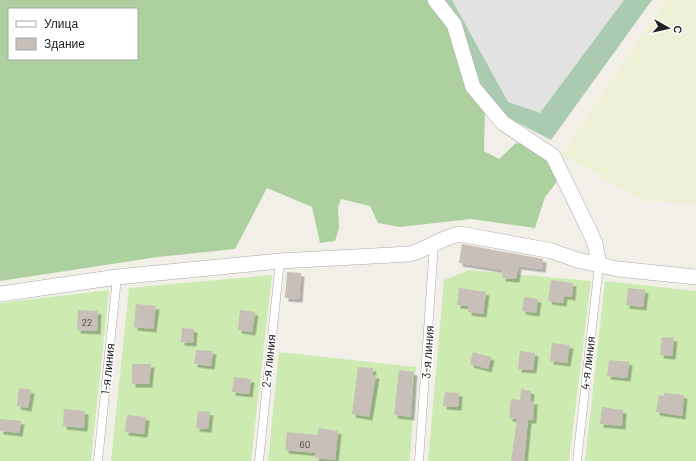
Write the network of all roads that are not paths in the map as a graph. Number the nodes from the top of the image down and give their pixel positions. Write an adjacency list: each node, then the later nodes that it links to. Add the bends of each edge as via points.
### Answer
1 (435, 0): 4 (street, via 454,24 473,87 503,123 553,156 588,226)
2 (434, 244): 3 (street, via 421,251 403,255); 4 (street, via 448,236 460,234 552,251); 10 (lane, 3-я линия)
3 (280, 262): 5 (street); 9 (lane, 2-я линия)
4 (600, 265): 6 (street); 11 (lane, 4-я линия)
5 (117, 277): 7 (street); 8 (lane, 1-я линия)
6 (696, 277)
7 (0, 294)
8 (98, 461)
9 (259, 461)
10 (420, 461)
11 (577, 461)

